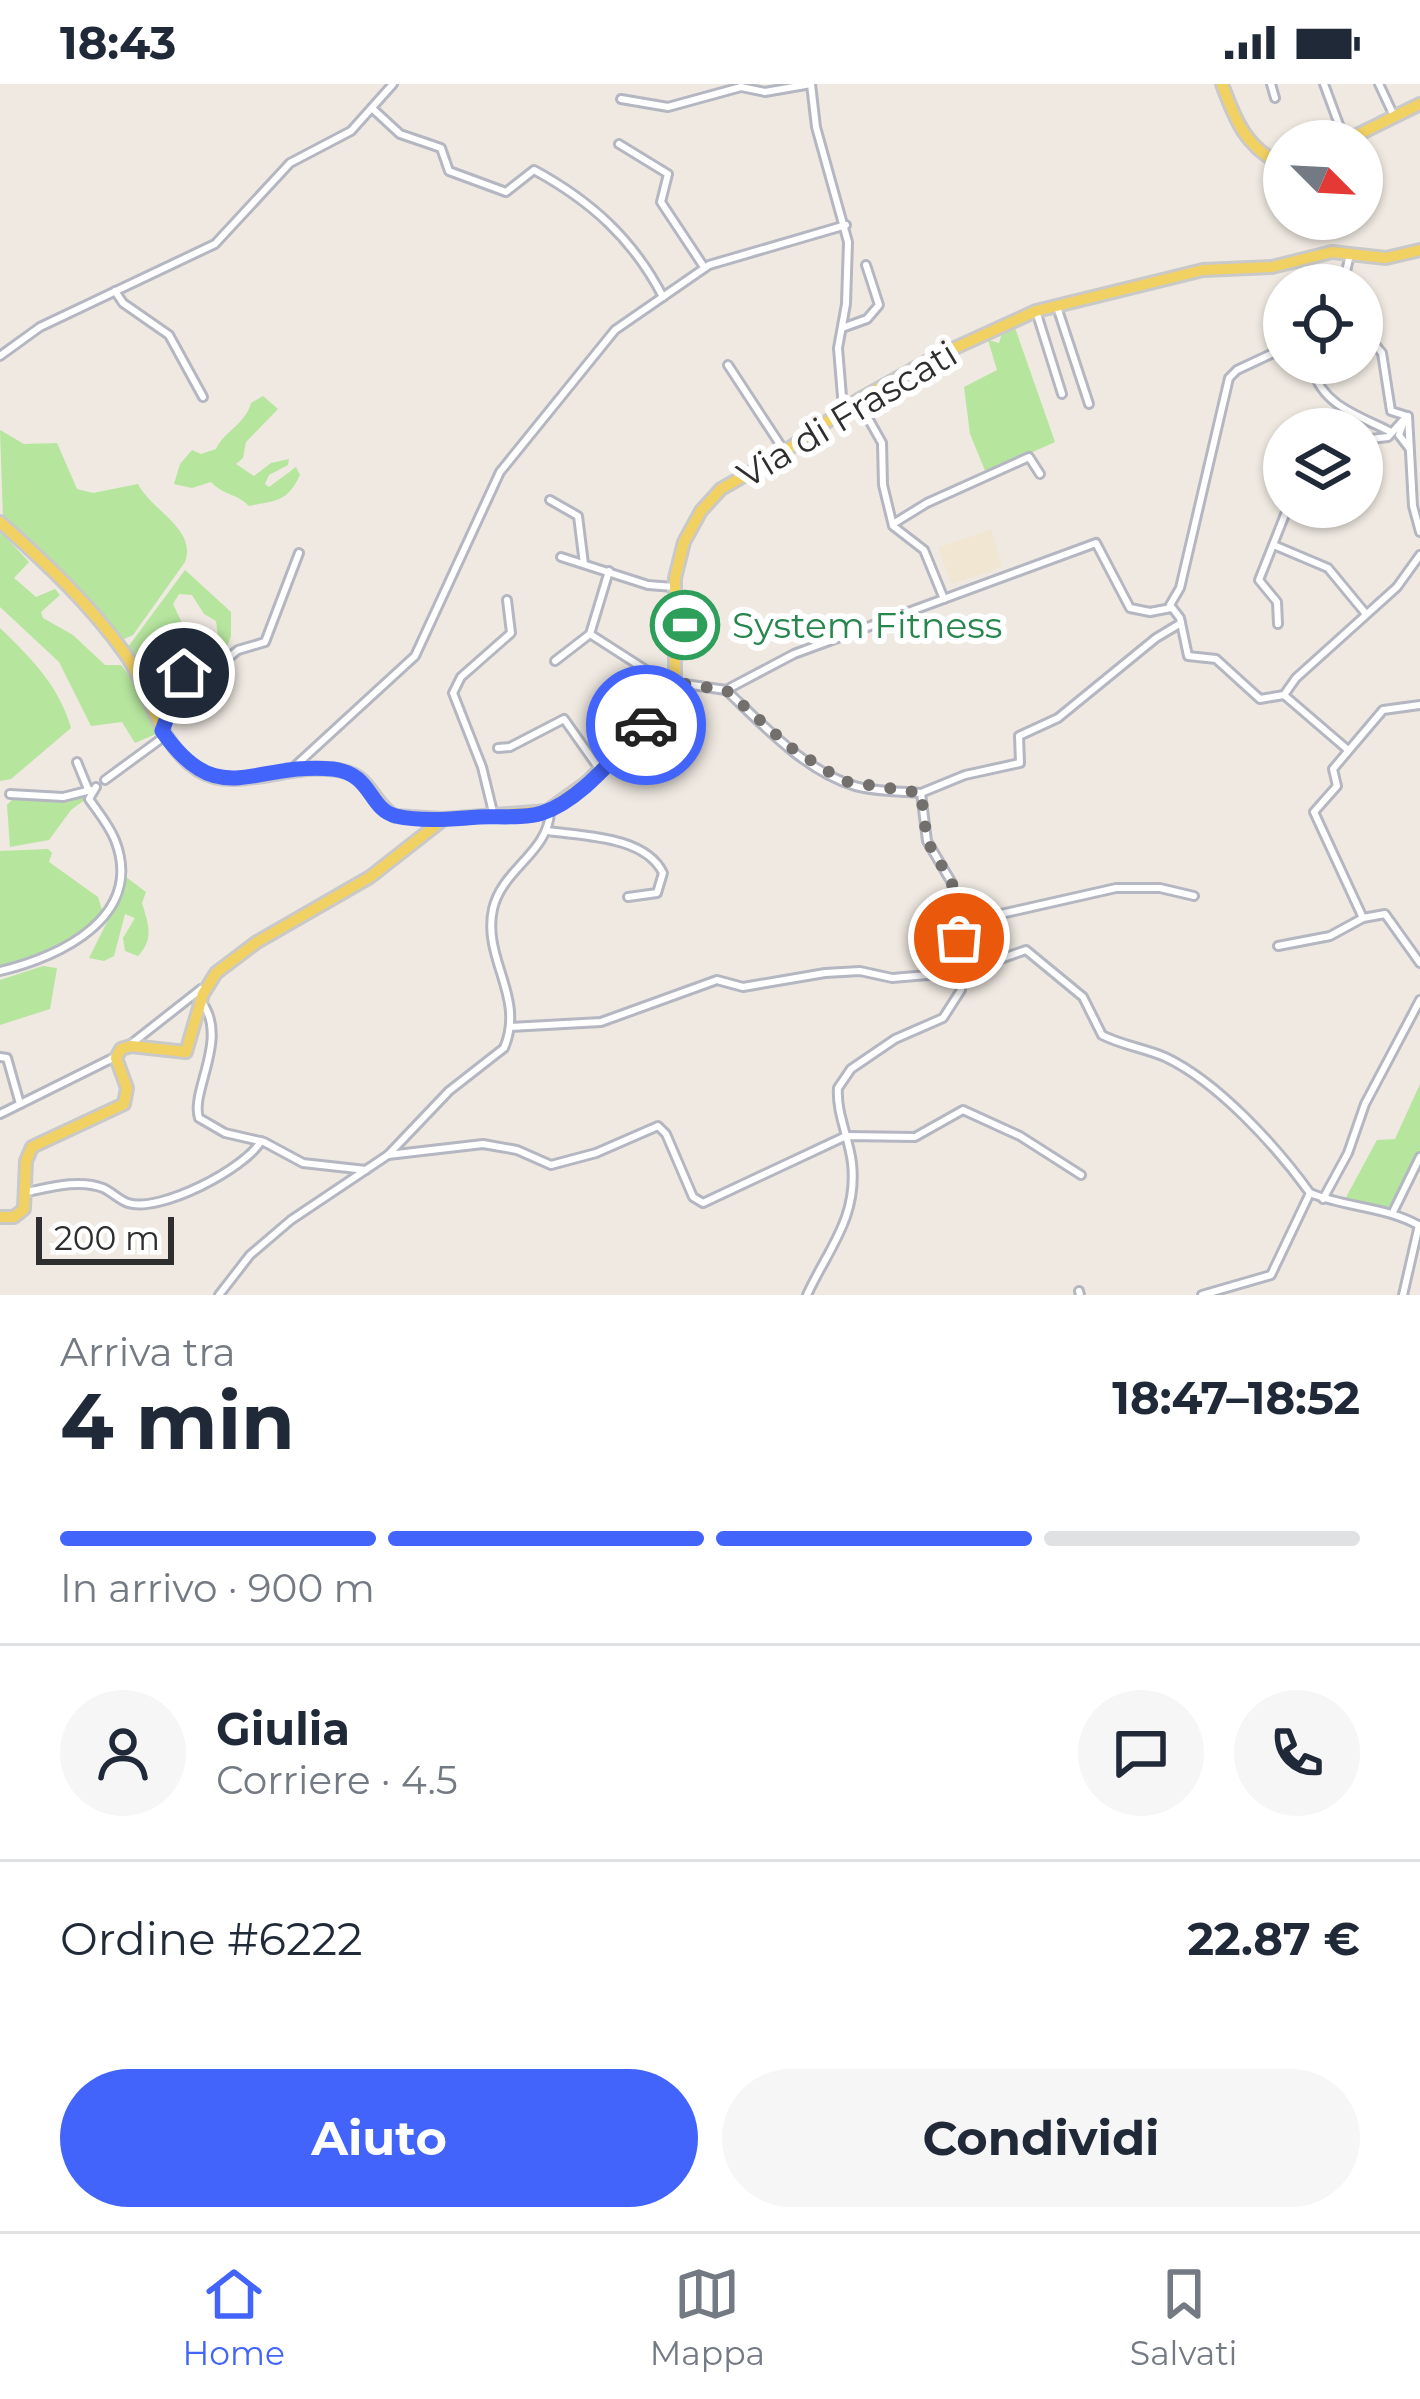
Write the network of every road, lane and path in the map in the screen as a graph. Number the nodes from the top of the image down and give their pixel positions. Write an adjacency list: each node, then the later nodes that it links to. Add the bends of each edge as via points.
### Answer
1 (393, 84): 10 (street)
2 (811, 84): 8 (street, via 765,92 744,86 668,107); 16 (street)
3 (1222, 84): 15 (main road, via 1243,134)
4 (1271, 84): 7 (street)
5 (1324, 84): 12 (street)
6 (1379, 84): 11 (street)
7 (1275, 98)
8 (621, 99)
9 (1420, 104): 11 (main road)
10 (374, 109): 22 (street, via 348,133 289,164 215,244); 23 (street, via 398,133 441,148 450,172 468,182 506,192 534,170 574,194 631,244)
11 (1394, 116): 13 (main road)
12 (1335, 120)
13 (1383, 122)
14 (620, 144): 21 (street, via 668,176 662,204)
15 (1263, 153)
16 (845, 226): 21 (street); 26 (street)
17 (1420, 250): 18 (main road, Via di Frascati, via 1386,258)
18 (1350, 253): 19 (street); 24 (main road, Via di Frascati, via 1197,271)
19 (1348, 264)
20 (866, 265): 26 (street, via 879,305)
21 (704, 267): 23 (street)
22 (115, 291): 28 (street, via 37,328); 33 (street, via 169,334)
23 (663, 297): 71 (street, via 615,330 504,466 414,659)
24 (1057, 307): 25 (main road, Via di Frascati); 35 (street)
25 (1036, 311): 32 (street); 34 (main road, Via di Frascati)
26 (842, 328): 36 (street)
27 (1383, 355): 38 (street)
28 (0, 356)
29 (1263, 359): 57 (street, via 1230,376)
30 (728, 365): 41 (street)
31 (1317, 384): 39 (street, via 1335,404)
32 (1062, 394)
33 (203, 397)
34 (858, 400): 36 (main road, Via di Frascati); 45 (street, via 882,443)
35 (1089, 404)
36 (843, 409): 41 (main road, Via di Frascati)
37 (1416, 409): 38 (street)
38 (1406, 418): 39 (street); 47 (street, via 1399,435 1408,448)
39 (1390, 434): 40 (street)
40 (1383, 436)
41 (785, 452): 54 (main road, Via di Frascati, via 710,499 684,542)
42 (1040, 474): 45 (street, via 1028,458)
43 (550, 500): 52 (street, via 577,514)
44 (0, 522): 67 (main road, via 115,640)
45 (894, 527): 55 (street, via 924,550)
46 (1280, 528): 48 (street)
47 (1420, 532)
48 (1274, 545): 58 (street, via 1328,568); 60 (street, via 1259,582 1277,602)
49 (298, 554): 67 (street, via 266,640 215,668 184,673)
50 (1420, 555): 58 (street)
51 (561, 557): 52 (street)
52 (584, 564): 53 (street)
53 (609, 572): 54 (street); 61 (street)
54 (674, 587): 63 (main road, Via di Frascati)
55 (944, 599): 57 (street, via 1096,543 1131,609); 64 (street, via 794,654)
56 (507, 600): 78 (street, via 512,632 460,677 453,693)
57 (1171, 608): 59 (street)
58 (1366, 614): 65 (street)
59 (1181, 623): 65 (street, via 1188,656 1216,659 1257,698); 75 (street, via 1058,718 1020,735 1020,763)
60 (1278, 624)
61 (590, 634): 62 (street); 63 (street)
62 (555, 661)
63 (674, 682): 64 (street); 72 (main road, via 673,708)
64 (726, 690): 75 (street, via 833,776)
65 (1284, 695): 69 (street)
66 (1420, 705): 69 (street, via 1383,710)
67 (164, 733): 71 (main road, via 185,761 219,779); 73 (street)
68 (498, 748): 72 (street, via 564,719)
69 (1348, 750): 83 (street, via 1331,772 1336,788 1314,813)
70 (77, 762): 74 (street, via 86,788)
71 (294, 767): 79 (main road, via 354,774 390,814)
72 (600, 770): 77 (main road)
73 (104, 780)
74 (94, 788): 76 (street, via 63,797); 87 (street, via 89,799 117,848 116,902 60,950)
75 (921, 793): 84 (street, via 927,841 952,883)
76 (10, 794)
77 (550, 809): 78 (main road); 80 (street)
78 (494, 816): 79 (main road)
79 (444, 819): 89 (main road)
80 (548, 832): 82 (street, via 613,839 658,864 656,894); 92 (street, via 507,878 493,911)
81 (1194, 896): 84 (street, via 1116,888)
82 (628, 897)
83 (1363, 918): 85 (street, via 1330,936); 86 (street, via 1390,916)
84 (957, 924): 88 (street)
85 (1278, 946)
86 (1420, 963)
87 (0, 971)
88 (963, 972): 92 (street, via 825,973 744,987 716,980 604,1021); 98 (street, via 945,1016 896,1038 844,1077 836,1095); 105 (street, via 1028,951 1083,997 1103,1037 1173,1062 1237,1111)
89 (208, 983): 91 (main road); 93 (street)
90 (1420, 1000): 106 (street)
91 (201, 1001): 93 (main road, via 186,1052); 99 (street, via 210,1051 197,1115)
92 (510, 1027): 100 (street, via 503,1050 449,1091)
93 (128, 1046): 94 (main road)
94 (117, 1056): 96 (street); 104 (main road, via 124,1104 35,1144)
95 (0, 1058): 96 (street, via 8,1058)
96 (20, 1104): 97 (street)
97 (0, 1114)
98 (846, 1136): 100 (street, via 703,1203 658,1126 549,1165 484,1144); 103 (street, via 915,1137 968,1111); 111 (street, via 847,1222)
99 (261, 1141): 102 (street, via 305,1164); 104 (street, via 223,1176 178,1198 132,1204 92,1186)
100 (388, 1155): 102 (street)
101 (1420, 1157): 107 (street)
102 (366, 1170): 110 (street, via 285,1226)
103 (1081, 1175)
104 (26, 1192): 108 (main road, via 22,1213)
105 (1310, 1193): 106 (street); 112 (street, via 1271,1276)
106 (1323, 1198): 107 (street)
107 (1394, 1210): 109 (street)
108 (0, 1217)
109 (1420, 1225): 113 (street)
110 (219, 1295)
111 (807, 1295)
112 (1202, 1295)
113 (1403, 1295)

